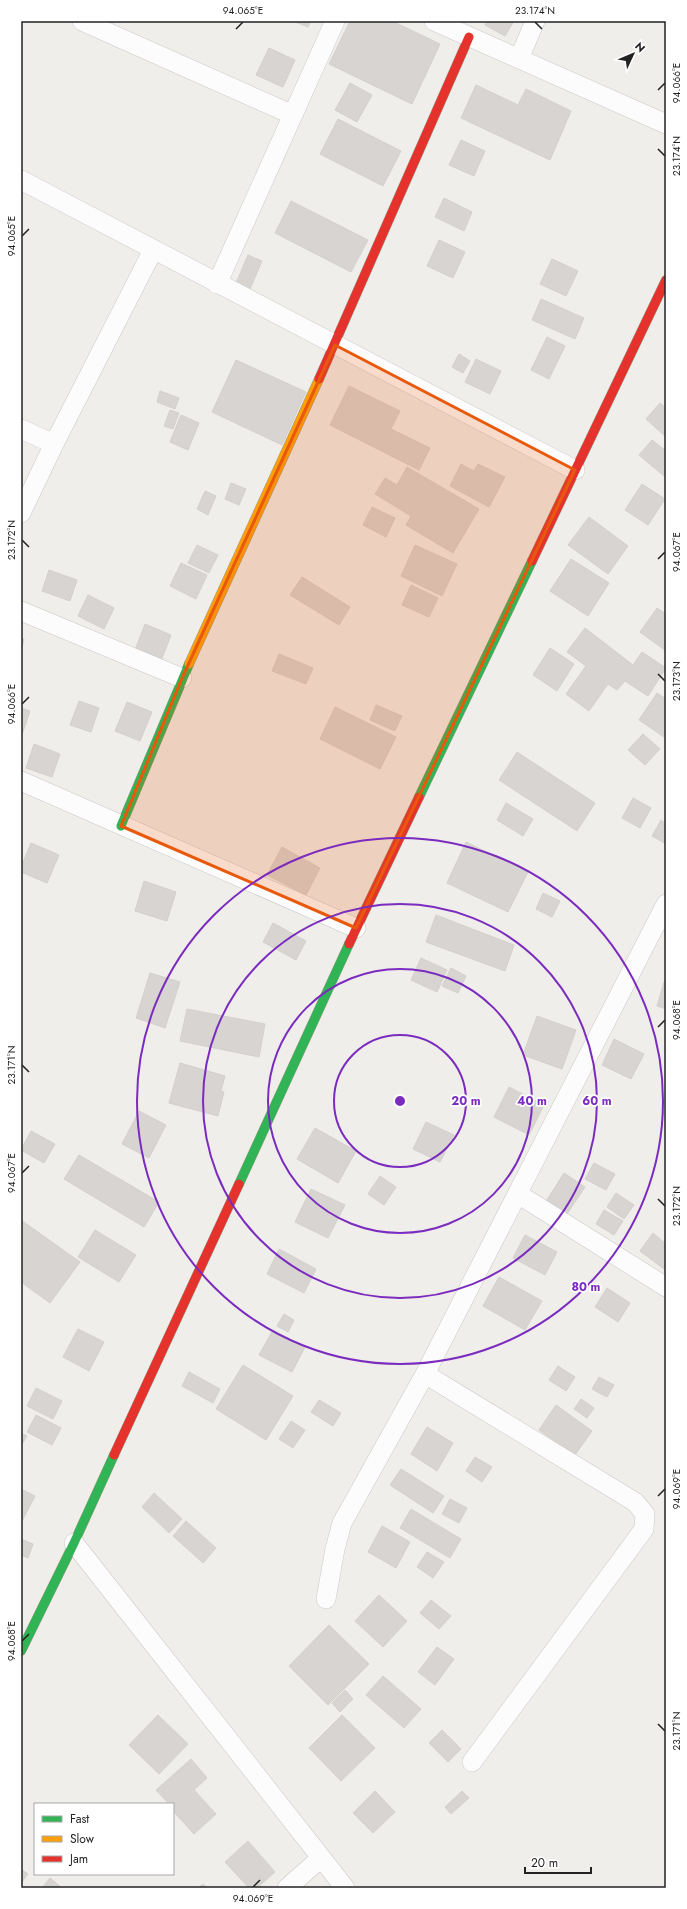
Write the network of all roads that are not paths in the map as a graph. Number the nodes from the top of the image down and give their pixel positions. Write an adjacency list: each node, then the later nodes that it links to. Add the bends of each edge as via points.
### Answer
1 (82, 21): 7 (street)
2 (335, 21): 7 (street)
3 (434, 21): 5 (street)
4 (535, 21): 6 (street)
5 (469, 37): 6 (street); 13 (main road)
6 (519, 59): 8 (street)
7 (293, 115): 12 (street)
8 (666, 124)
9 (21, 180): 10 (street)
10 (153, 250): 12 (street); 15 (street)
11 (666, 280): 16 (main road)
12 (217, 284): 13 (street)
13 (335, 345): 16 (street); 19 (main road)
14 (21, 429): 15 (street)
15 (54, 444): 17 (street)
16 (575, 470): 23 (main road)
17 (21, 513)
18 (21, 611): 19 (street)
19 (182, 678): 21 (main road)
20 (21, 781): 21 (street)
21 (121, 826): 23 (street)
22 (666, 904): 24 (street)
23 (356, 928): 27 (main road)
24 (518, 1194): 25 (street); 26 (street)
25 (666, 1287)
26 (425, 1374): 28 (street, via 342,1523); 30 (street, via 635,1502 645,1514 644,1529)
27 (74, 1543): 29 (main road); 31 (street)
28 (326, 1599)
29 (21, 1651)
30 (472, 1762)
31 (321, 1858): 32 (street); 33 (street)
32 (287, 1888)
33 (345, 1888)

